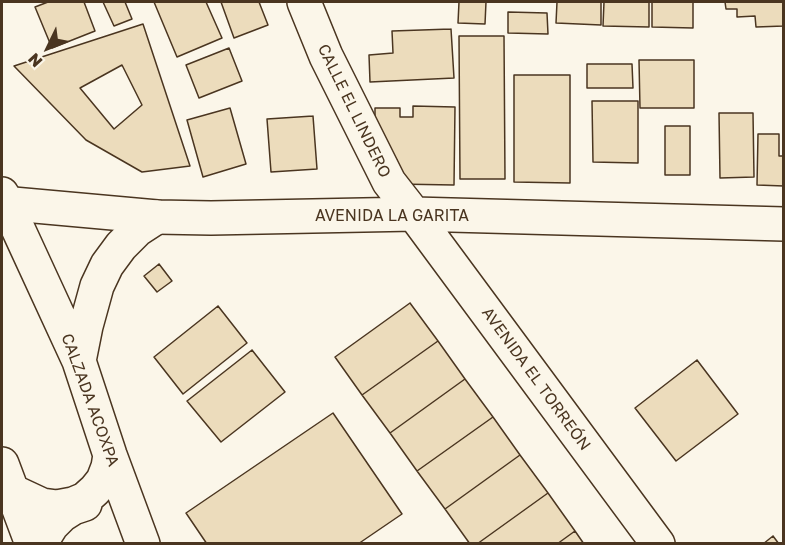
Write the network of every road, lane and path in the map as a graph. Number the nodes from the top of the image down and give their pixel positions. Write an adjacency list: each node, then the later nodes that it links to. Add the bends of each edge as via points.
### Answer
1 (303, 2): 3 (street, CALLE EL LINDERO, via 388,182)
2 (3, 200): 4 (street, AVENIDA LA GARITA); 6 (street, CALZADA ACOXPA)
3 (414, 214): 4 (street, AVENIDA LA GARITA); 5 (street, AVENIDA LA GARITA); 13 (street, AVENIDA EL TORREÓN)
4 (157, 217): 6 (street, via 137,230 107,265 97,286)
5 (783, 224)
6 (79, 361): 7 (street, CALZADA ACOXPA)
7 (110, 454): 8 (street, via 103,480 85,499 73,504 42,505); 9 (street, CALZADA ACOXPA)
8 (7, 478): 10 (street)
9 (130, 510): 11 (street, via 102,502 73,508 52,525); 12 (street, CALZADA ACOXPA)
10 (32, 543)
11 (40, 543)
12 (143, 543)
13 (658, 543)

